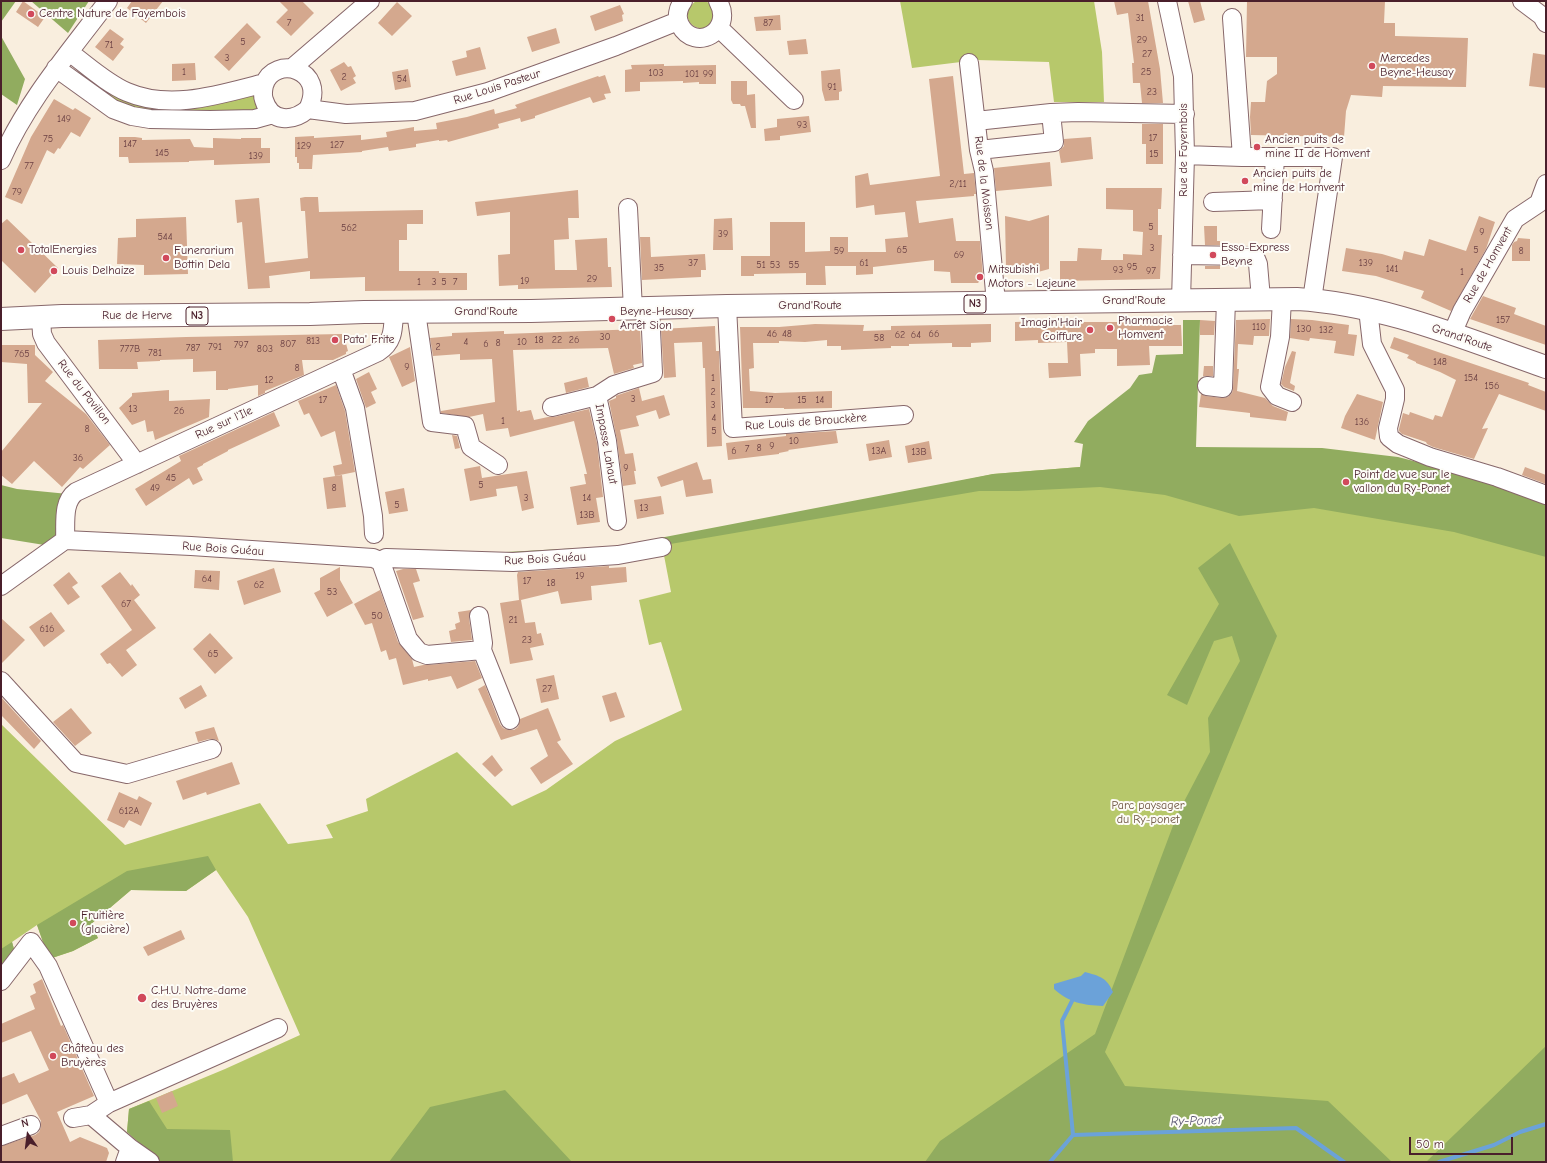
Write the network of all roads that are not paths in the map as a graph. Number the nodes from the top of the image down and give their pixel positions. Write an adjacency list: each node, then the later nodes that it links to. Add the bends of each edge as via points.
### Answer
1 (108, 1): 11 (street)
2 (370, 1): 14 (street)
3 (683, 1): 8 (street, via 679,6)
4 (718, 1): 10 (street, via 723,10)
5 (1167, 1): 20 (street, Rue de Fayembois, via 1183,76)
6 (1522, 1): 9 (street, via 1542,16)
7 (1232, 18): 25 (street)
8 (678, 22): 10 (street, via 689,35 697,38 713,34); 17 (street, Rue Louis Pasteur, via 488,92 415,111 346,114)
9 (1546, 23)
10 (719, 28): 16 (street)
11 (69, 52): 13 (street); 15 (street, via 127,92 157,100 208,97)
12 (970, 63): 21 (street, Rue de la Moisson)
13 (56, 68): 19 (street, via 113,109 132,116 150,119 210,120 255,119); 26 (street, via 35,97)
14 (292, 68): 15 (street, via 275,72); 17 (street, via 305,74 313,88 312,101)
15 (265, 83): 19 (street, via 263,99)
16 (794, 100)
17 (308, 109): 19 (street, via 292,118 281,118)
18 (1051, 113): 20 (street); 21 (street); 22 (street, via 1054,142)
19 (273, 114)
20 (1184, 114): 23 (street, Rue de Fayembois)
21 (976, 121): 22 (street, Rue de la Moisson)
22 (979, 150): 38 (street, Rue de la Moisson, via 984,171)
23 (1185, 154): 25 (street); 33 (street, Rue de Fayembois)
24 (1275, 157): 25 (street); 28 (street); 36 (street, via 1333,157)
25 (1242, 158)
26 (1, 160)
27 (1546, 184): 30 (street, Rue de Homvent)
28 (1273, 200): 29 (street); 32 (street)
29 (1213, 202)
30 (1543, 206): 46 (street, Rue de Homvent, via 1515,219 1464,306)
31 (628, 208): 40 (street)
32 (1271, 229)
33 (1182, 255): 34 (street, via 1250,256 1256,259); 37 (street, Rue de Fayembois)
34 (1271, 299): 35 (main road, Grand'Route / N3); 36 (main road, Grand'Route / N3); 51 (street, via 1280,337 1270,387 1276,396)
35 (1226, 300): 37 (main road, Grand'Route / N3); 49 (street, via 1223,388)
36 (1312, 300): 41 (main road, Grand'Route / N3)
37 (1181, 301): 38 (main road, Grand'Route / N3)
38 (996, 303): 39 (main road, Grand'Route / N3)
39 (727, 306): 40 (main road, Grand'Route / N3); 53 (street, Rue Louis de Brouckère, via 733,428)
40 (642, 309): 43 (main road, Grand'Route / N3); 50 (street, Impasse Lahaut, via 653,374 614,384)
41 (1368, 309): 46 (main road, Grand'Route / N3); 56 (street, via 1372,344 1395,390 1388,428 1390,437 1417,453)
42 (394, 312): 43 (main road, Grand'Route / N3); 44 (main road, Rue de Herve / N3); 48 (street, Rue sur l'Ile, via 393,331 388,344 378,352)
43 (416, 312): 55 (street, via 432,422 465,426 471,447)
44 (40, 317): 45 (main road, Rue de Herve / N3); 54 (street, Rue du Pavillon, via 42,334 46,342)
45 (1, 318)
46 (1452, 334): 47 (main road, Grand'Route / N3)
47 (1546, 367)
48 (341, 369): 54 (street, Rue sur l'Ile); 58 (street, via 355,408)
49 (1207, 386)
50 (597, 396): 52 (street); 57 (street, Impasse Lahaut, via 609,456)
51 (1292, 402)
52 (552, 407)
53 (904, 415)
54 (137, 464): 59 (street, Rue sur l'Ile, via 70,497 67,503)
55 (498, 465)
56 (1546, 495)
57 (617, 521)
58 (374, 534)
59 (66, 540): 61 (street, Rue Bois Guéau, via 373,558); 62 (street)
60 (662, 547): 61 (street, Rue Bois Guéau, via 618,555 513,562 386,558)
61 (380, 561): 64 (street, via 408,639 419,652 427,655)
62 (1, 586)
63 (479, 616): 64 (street)
64 (482, 650): 66 (street)
65 (1, 681): 67 (street, via 76,763 127,774)
66 (510, 720)
67 (212, 749)
68 (1, 981): 70 (street, via 31,942 48,966)
69 (278, 1028): 70 (street)
70 (109, 1103): 71 (street)
71 (91, 1115): 72 (street); 75 (street)
72 (73, 1118)
73 (31, 1125): 74 (street)
74 (1, 1136)
75 (128, 1155): 76 (street)
76 (150, 1162)

